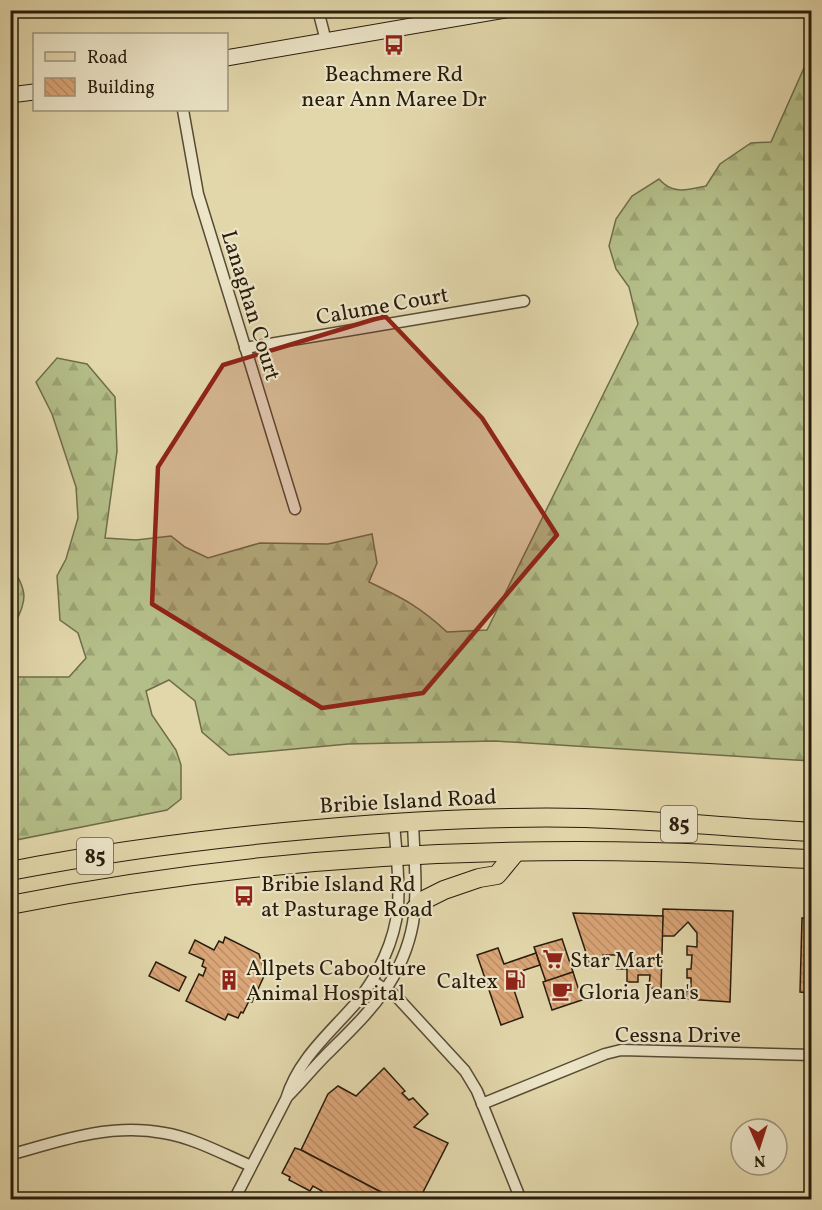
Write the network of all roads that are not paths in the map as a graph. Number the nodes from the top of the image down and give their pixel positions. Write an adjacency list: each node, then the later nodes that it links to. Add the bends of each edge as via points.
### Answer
1 (318, 10): 3 (street)
2 (505, 10): 3 (main road)
3 (326, 41): 4 (main road)
4 (228, 58)
5 (33, 92): 6 (main road)
6 (10, 95)
7 (183, 111): 9 (street, Lanaghan Court, via 198,194)
8 (524, 301): 9 (street, Calume Court)
9 (245, 348): 10 (street, Lanaghan Court)
10 (295, 509)
11 (413, 822): 12 (main road, Bribie Island Road / 85); 13 (main road, Bribie Island Road / 85, via 585,818); 15 (street)
12 (394, 823): 15 (street); 17 (main road, Bribie Island Road / 85, via 173,844)
13 (812, 832)
14 (516, 852): 15 (main road, 85); 16 (main road, 85, via 653,852); 19 (main road, via 497,875 444,890)
15 (405, 856): 18 (main road, 85, via 188,877); 19 (street); 20 (street, via 396,921)
16 (812, 859)
17 (10, 871)
18 (10, 905)
19 (414, 910): 21 (street, via 409,939)
20 (372, 981): 21 (street); 23 (street, via 301,1066)
21 (386, 990): 23 (street); 24 (street, via 465,1071)
22 (812, 1055): 24 (street, Cessna Drive, via 621,1050)
23 (286, 1099): 26 (street)
24 (482, 1104): 28 (street)
25 (10, 1155): 26 (street, via 83,1134 131,1130 175,1136)
26 (251, 1166): 27 (street)
27 (234, 1200)
28 (521, 1200)

